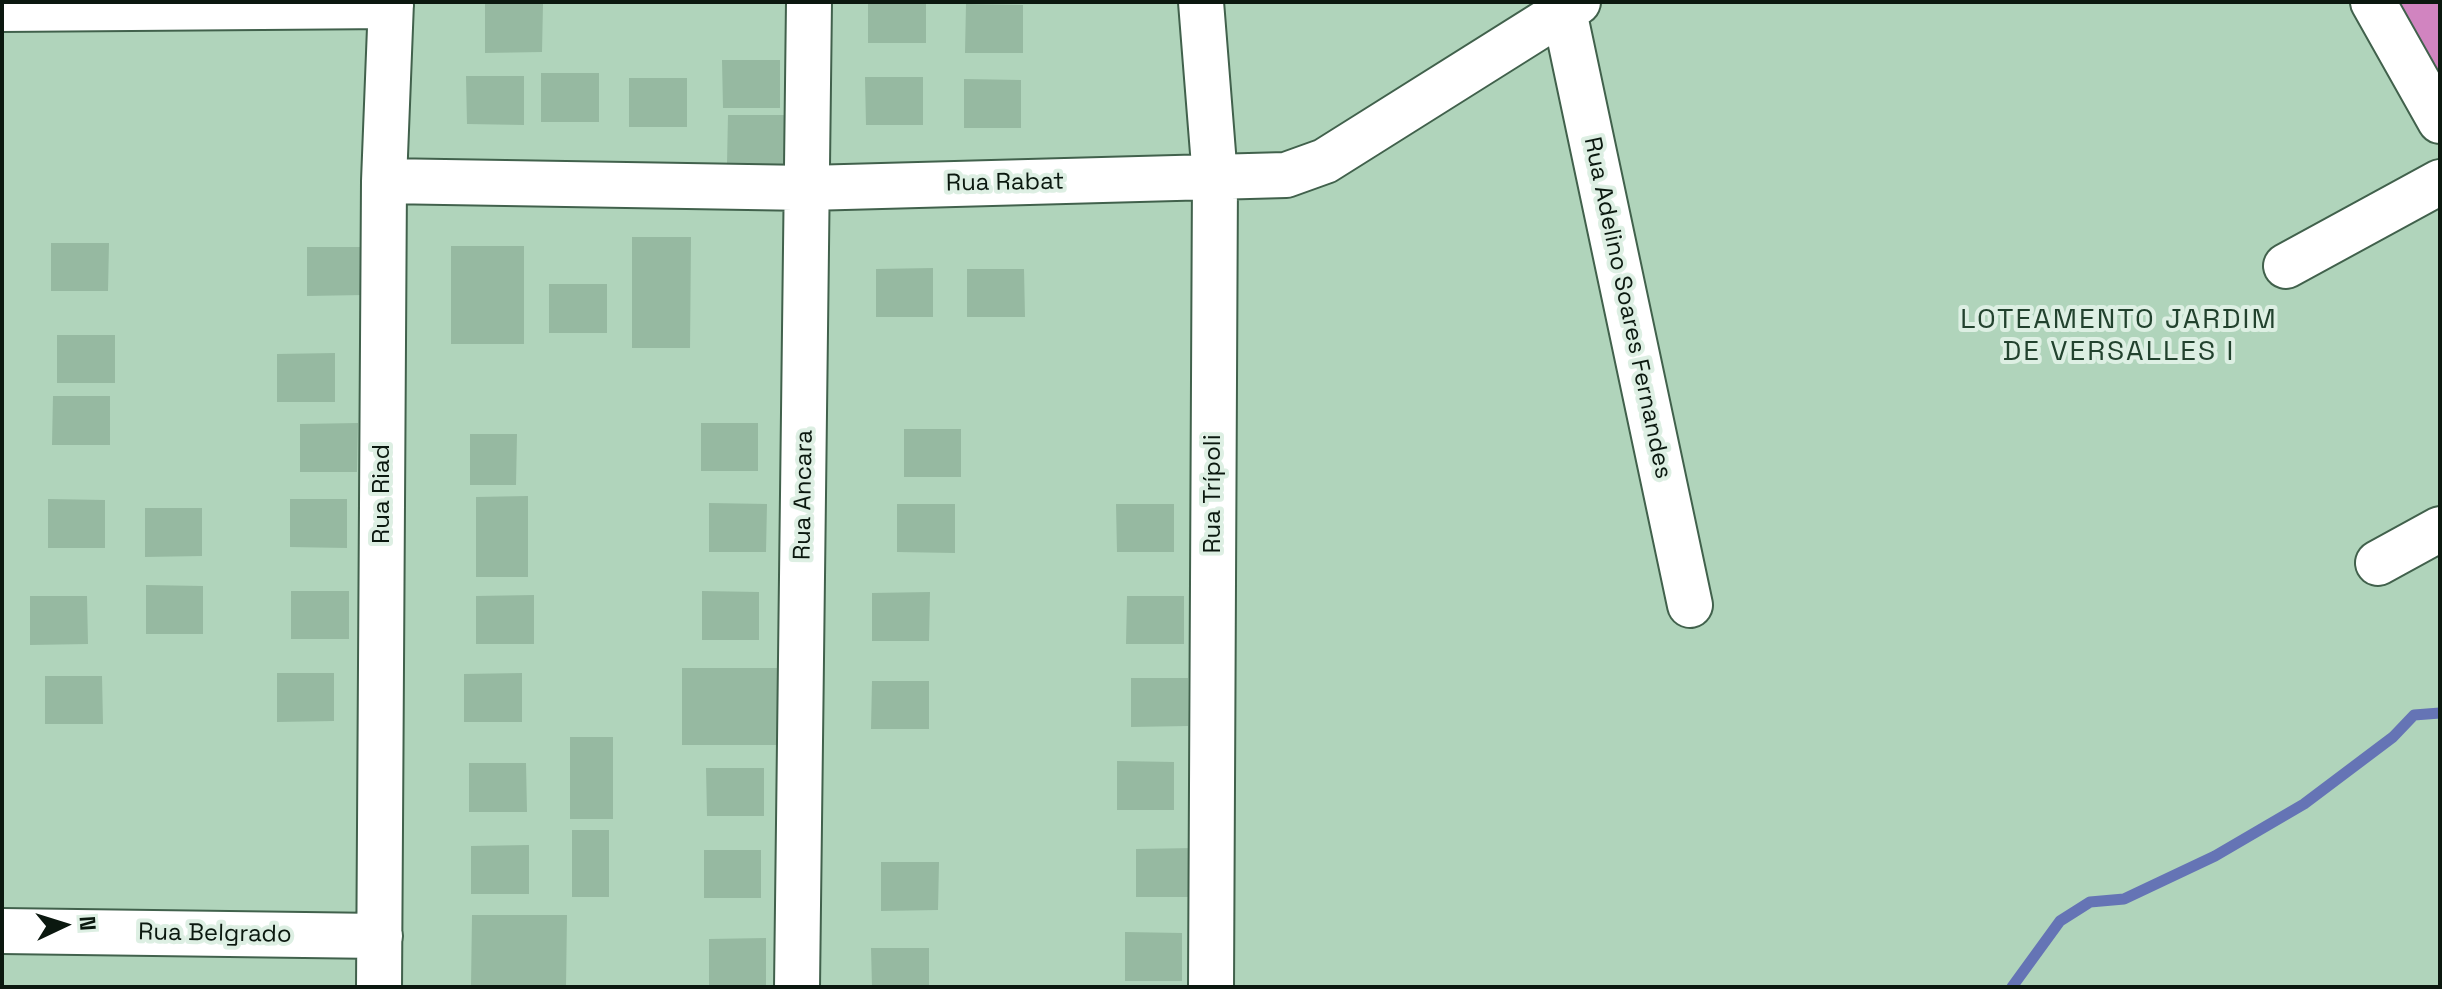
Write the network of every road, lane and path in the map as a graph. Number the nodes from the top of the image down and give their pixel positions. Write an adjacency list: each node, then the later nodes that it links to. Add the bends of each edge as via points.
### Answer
1 (809, 2): 11 (street, Rua Ancara)
2 (1201, 2): 8 (street, Rua Trípoli)
3 (2373, 2): 7 (street)
4 (391, 4): 6 (street); 9 (street, Rua Riad)
5 (1571, 7): 8 (street, Rua Rabat, via 1325,161 1286,175); 15 (street, Rua Adelino Soares Fernandes)
6 (2, 9)
7 (2440, 121)
8 (1215, 178): 11 (street, Rua Rabat); 20 (street, Rua Trípoli)
9 (384, 181): 11 (street, Rua Rabat); 17 (street, Rua Riad)
10 (2440, 182): 12 (street)
11 (808, 188): 19 (street, Rua Ancara)
12 (2286, 266)
13 (2440, 529): 14 (street)
14 (2378, 563)
15 (1690, 605)
16 (2, 931): 17 (street, Rua Belgrado)
17 (380, 936): 18 (street, Rua Riad)
18 (379, 987)
19 (797, 987)
20 (1211, 987)

